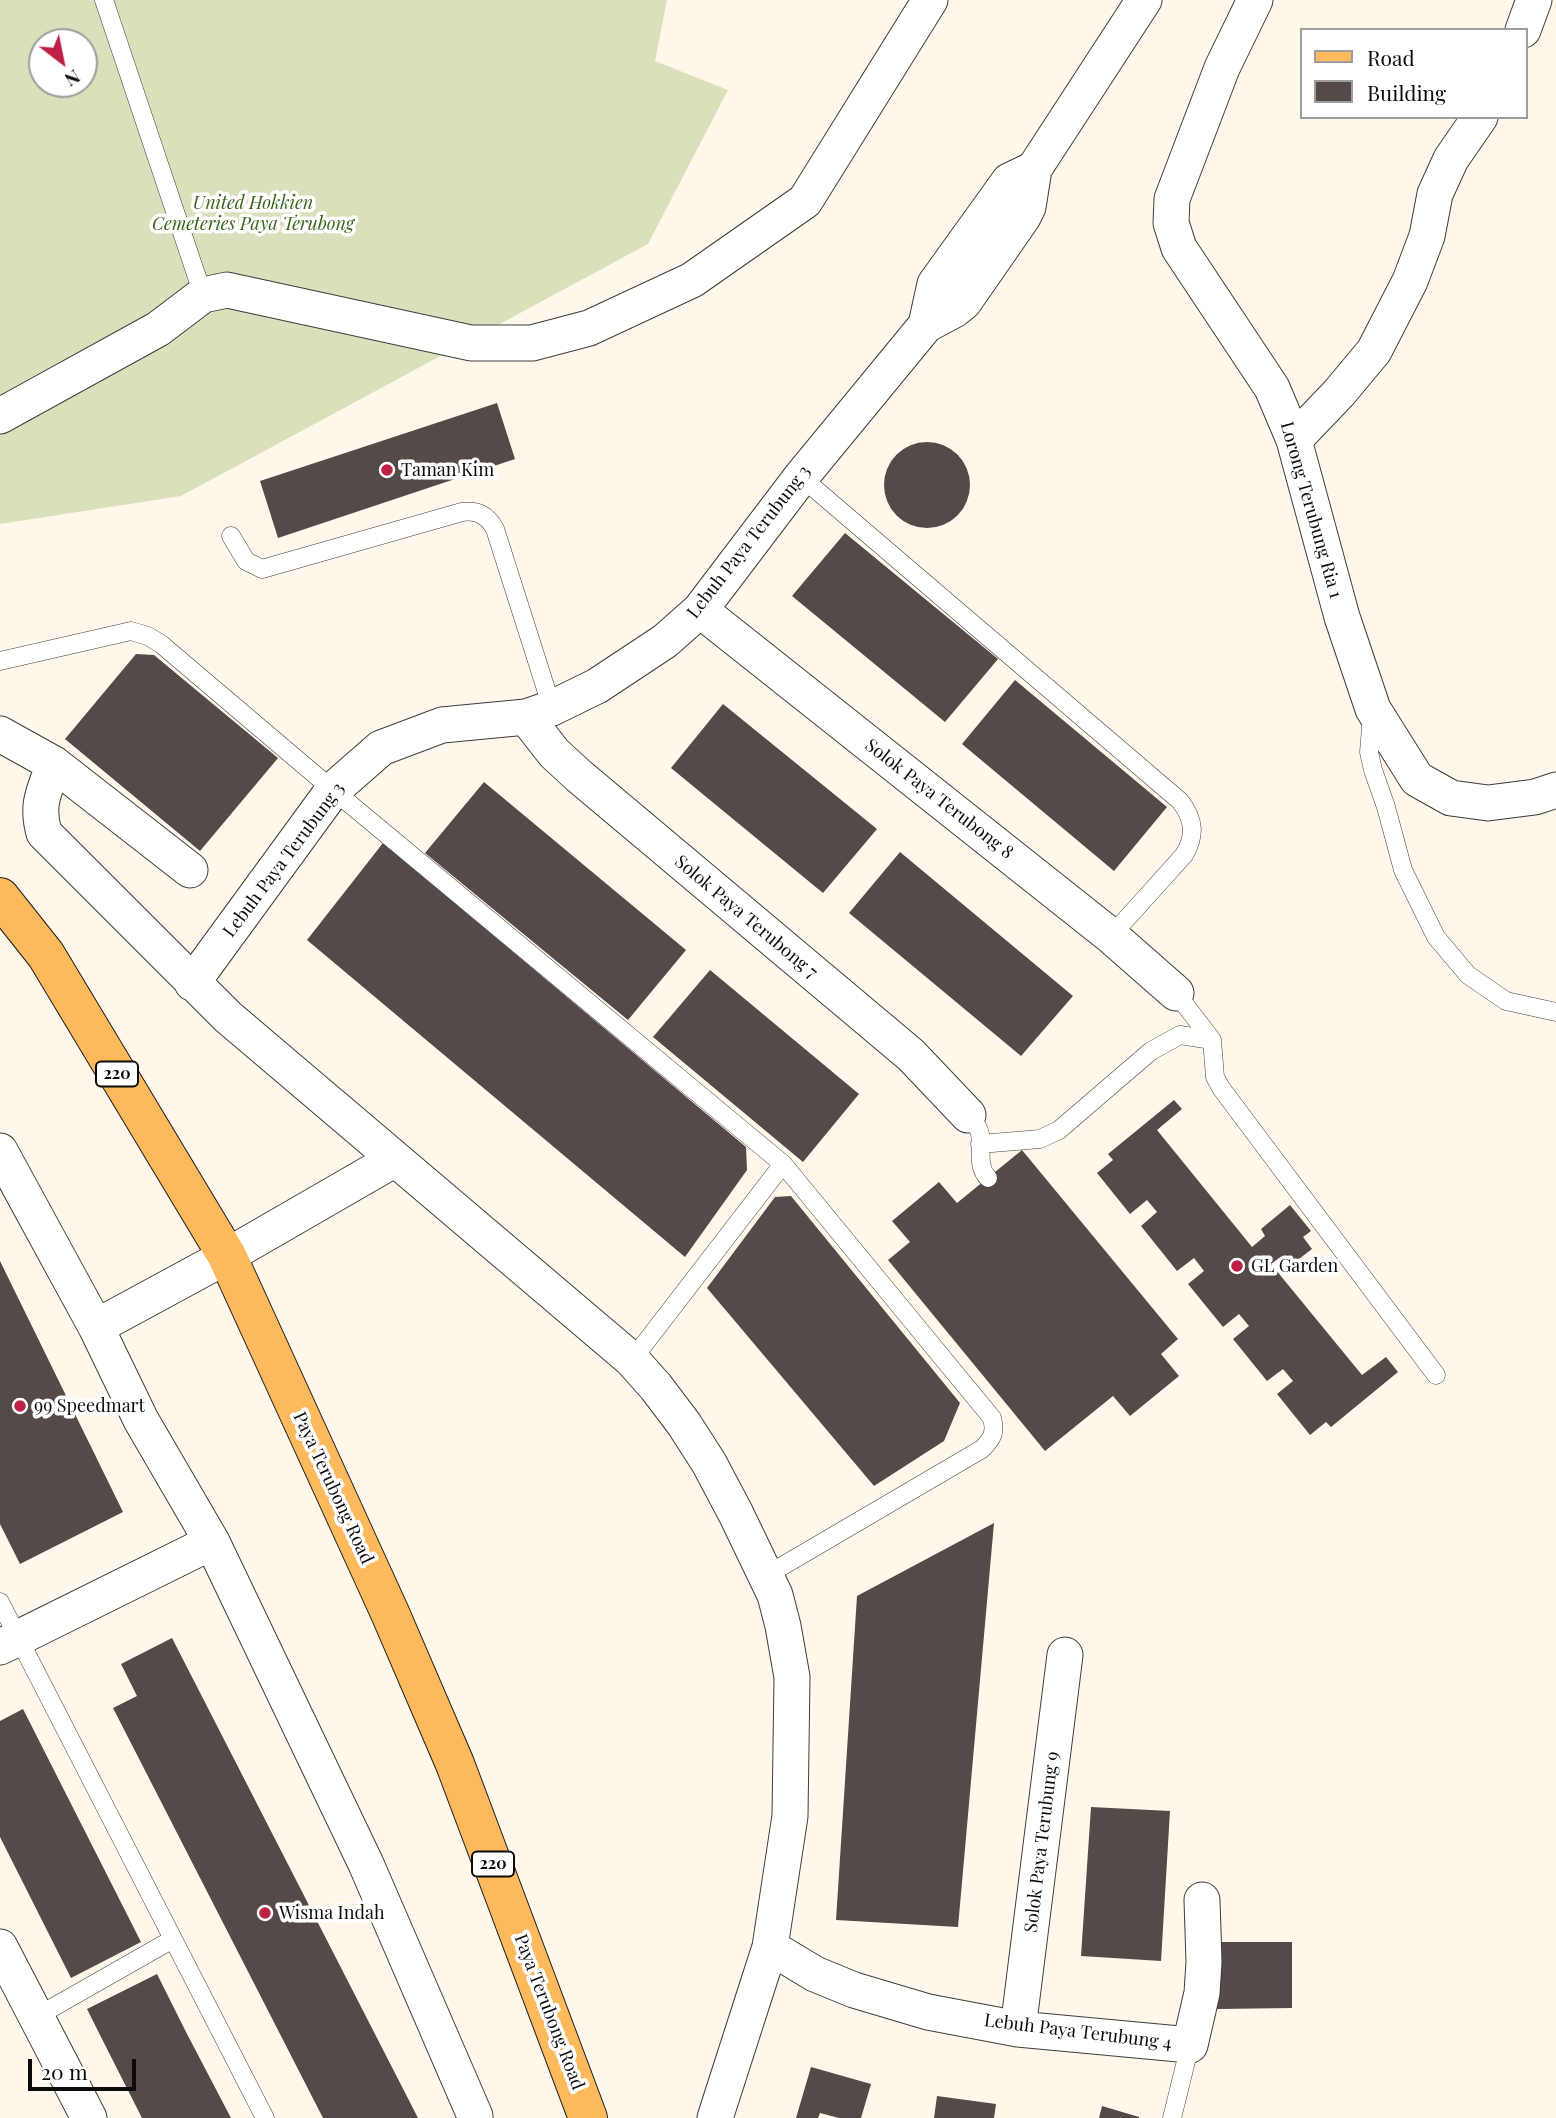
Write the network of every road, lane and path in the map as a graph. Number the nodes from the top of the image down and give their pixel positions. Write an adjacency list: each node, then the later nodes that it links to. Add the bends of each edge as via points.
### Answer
1 (104, 0): 8 (lane)
2 (930, 0): 8 (street, via 805,201 692,279 589,328 532,343 471,343 227,289)
3 (1144, 0): 11 (street, Lebuh Paya Terubung 3, via 1034,169 1009,181 935,284 926,325)
4 (1255, 0): 10 (street, Lorong Terubung Ria 1, via 1222,68 1171,198 1171,223 1179,248 1272,387)
5 (1534, 0): 6 (street)
6 (1524, 28)
7 (1479, 119): 10 (street, via 1435,194 1414,270 1374,351)
8 (203, 295): 9 (street, via 158,329)
9 (0, 416)
10 (1294, 440): 15 (street, Lorong Terubung Ria 1, via 1342,617)
11 (801, 477): 13 (street, Lebuh Paya Terubung 3); 23 (lane, via 1189,813 1193,827 1184,855)
12 (231, 536): 16 (lane, via 246,561 262,569 462,512 482,514 495,529)
13 (700, 610): 16 (street, Lebuh Paya Terubung 3, via 665,641 597,686); 23 (street, Solok Paya Terubong 8)
14 (0, 661): 19 (lane, via 131,631 148,636)
15 (1373, 709): 20 (street, Lorong Terubung Ria 1, via 1417,779 1451,798 1488,803); 26 (lane, via 1369,752 1373,770 1403,870 1436,937 1468,975 1506,1001)
16 (539, 712): 19 (street, Lebuh Paya Terubung 3, via 442,725 381,748); 28 (street, Solok Paya Terubong 7, via 554,753 911,1055)
17 (0, 734): 18 (street)
18 (54, 764): 21 (street); 24 (street, via 41,801 44,833)
19 (333, 790): 24 (street, Lebuh Paya Terubung 3); 31 (lane)
20 (1556, 790)
21 (190, 870)
22 (0, 897): 33 (main road, Paya Terubong Road / 220, via 47,955)
23 (1111, 936): 25 (street, Solok Paya Terubong 8)
24 (192, 983): 30 (street)
25 (1176, 993): 27 (lane)
26 (1556, 1012)
27 (1212, 1040): 28 (lane, via 1180,1035 1151,1051 1059,1130 1040,1139); 36 (lane, via 1215,1077 1221,1088)
28 (974, 1130): 32 (lane, via 980,1165)
29 (0, 1151): 34 (street)
30 (395, 1159): 33 (street); 35 (street)
31 (783, 1164): 35 (lane); 38 (lane, via 992,1418 994,1428 992,1439 982,1449)
32 (988, 1178)
33 (227, 1256): 34 (street); 52 (main road, Paya Terubong Road / 220, via 455,1764)
34 (96, 1327): 37 (street, via 141,1420)
35 (632, 1360): 38 (street, via 709,1463)
36 (1436, 1375)
37 (212, 1542): 40 (street); 49 (street, via 366,1864)
38 (767, 1575): 45 (street, via 783,1626 792,1678 790,1816)
39 (0, 1602): 40 (lane)
40 (9, 1642): 43 (lane)
41 (1065, 1655): 47 (street, Solok Paya Terubung 9)
42 (1202, 1900): 48 (street, via 1202,1993)
43 (173, 1939): 46 (lane); 51 (lane)
44 (0, 1947): 46 (street)
45 (770, 1947): 47 (street, Lebuh Paya Terubung 4, via 815,1974 854,1990 928,2012); 53 (street)
46 (36, 2017): 50 (street)
47 (1018, 2029): 48 (street, Lebuh Paya Terubung 4)
48 (1190, 2045): 54 (lane)
49 (475, 2117)
50 (89, 2118)
51 (265, 2118)
52 (588, 2118)
53 (715, 2118)
54 (1172, 2118)

